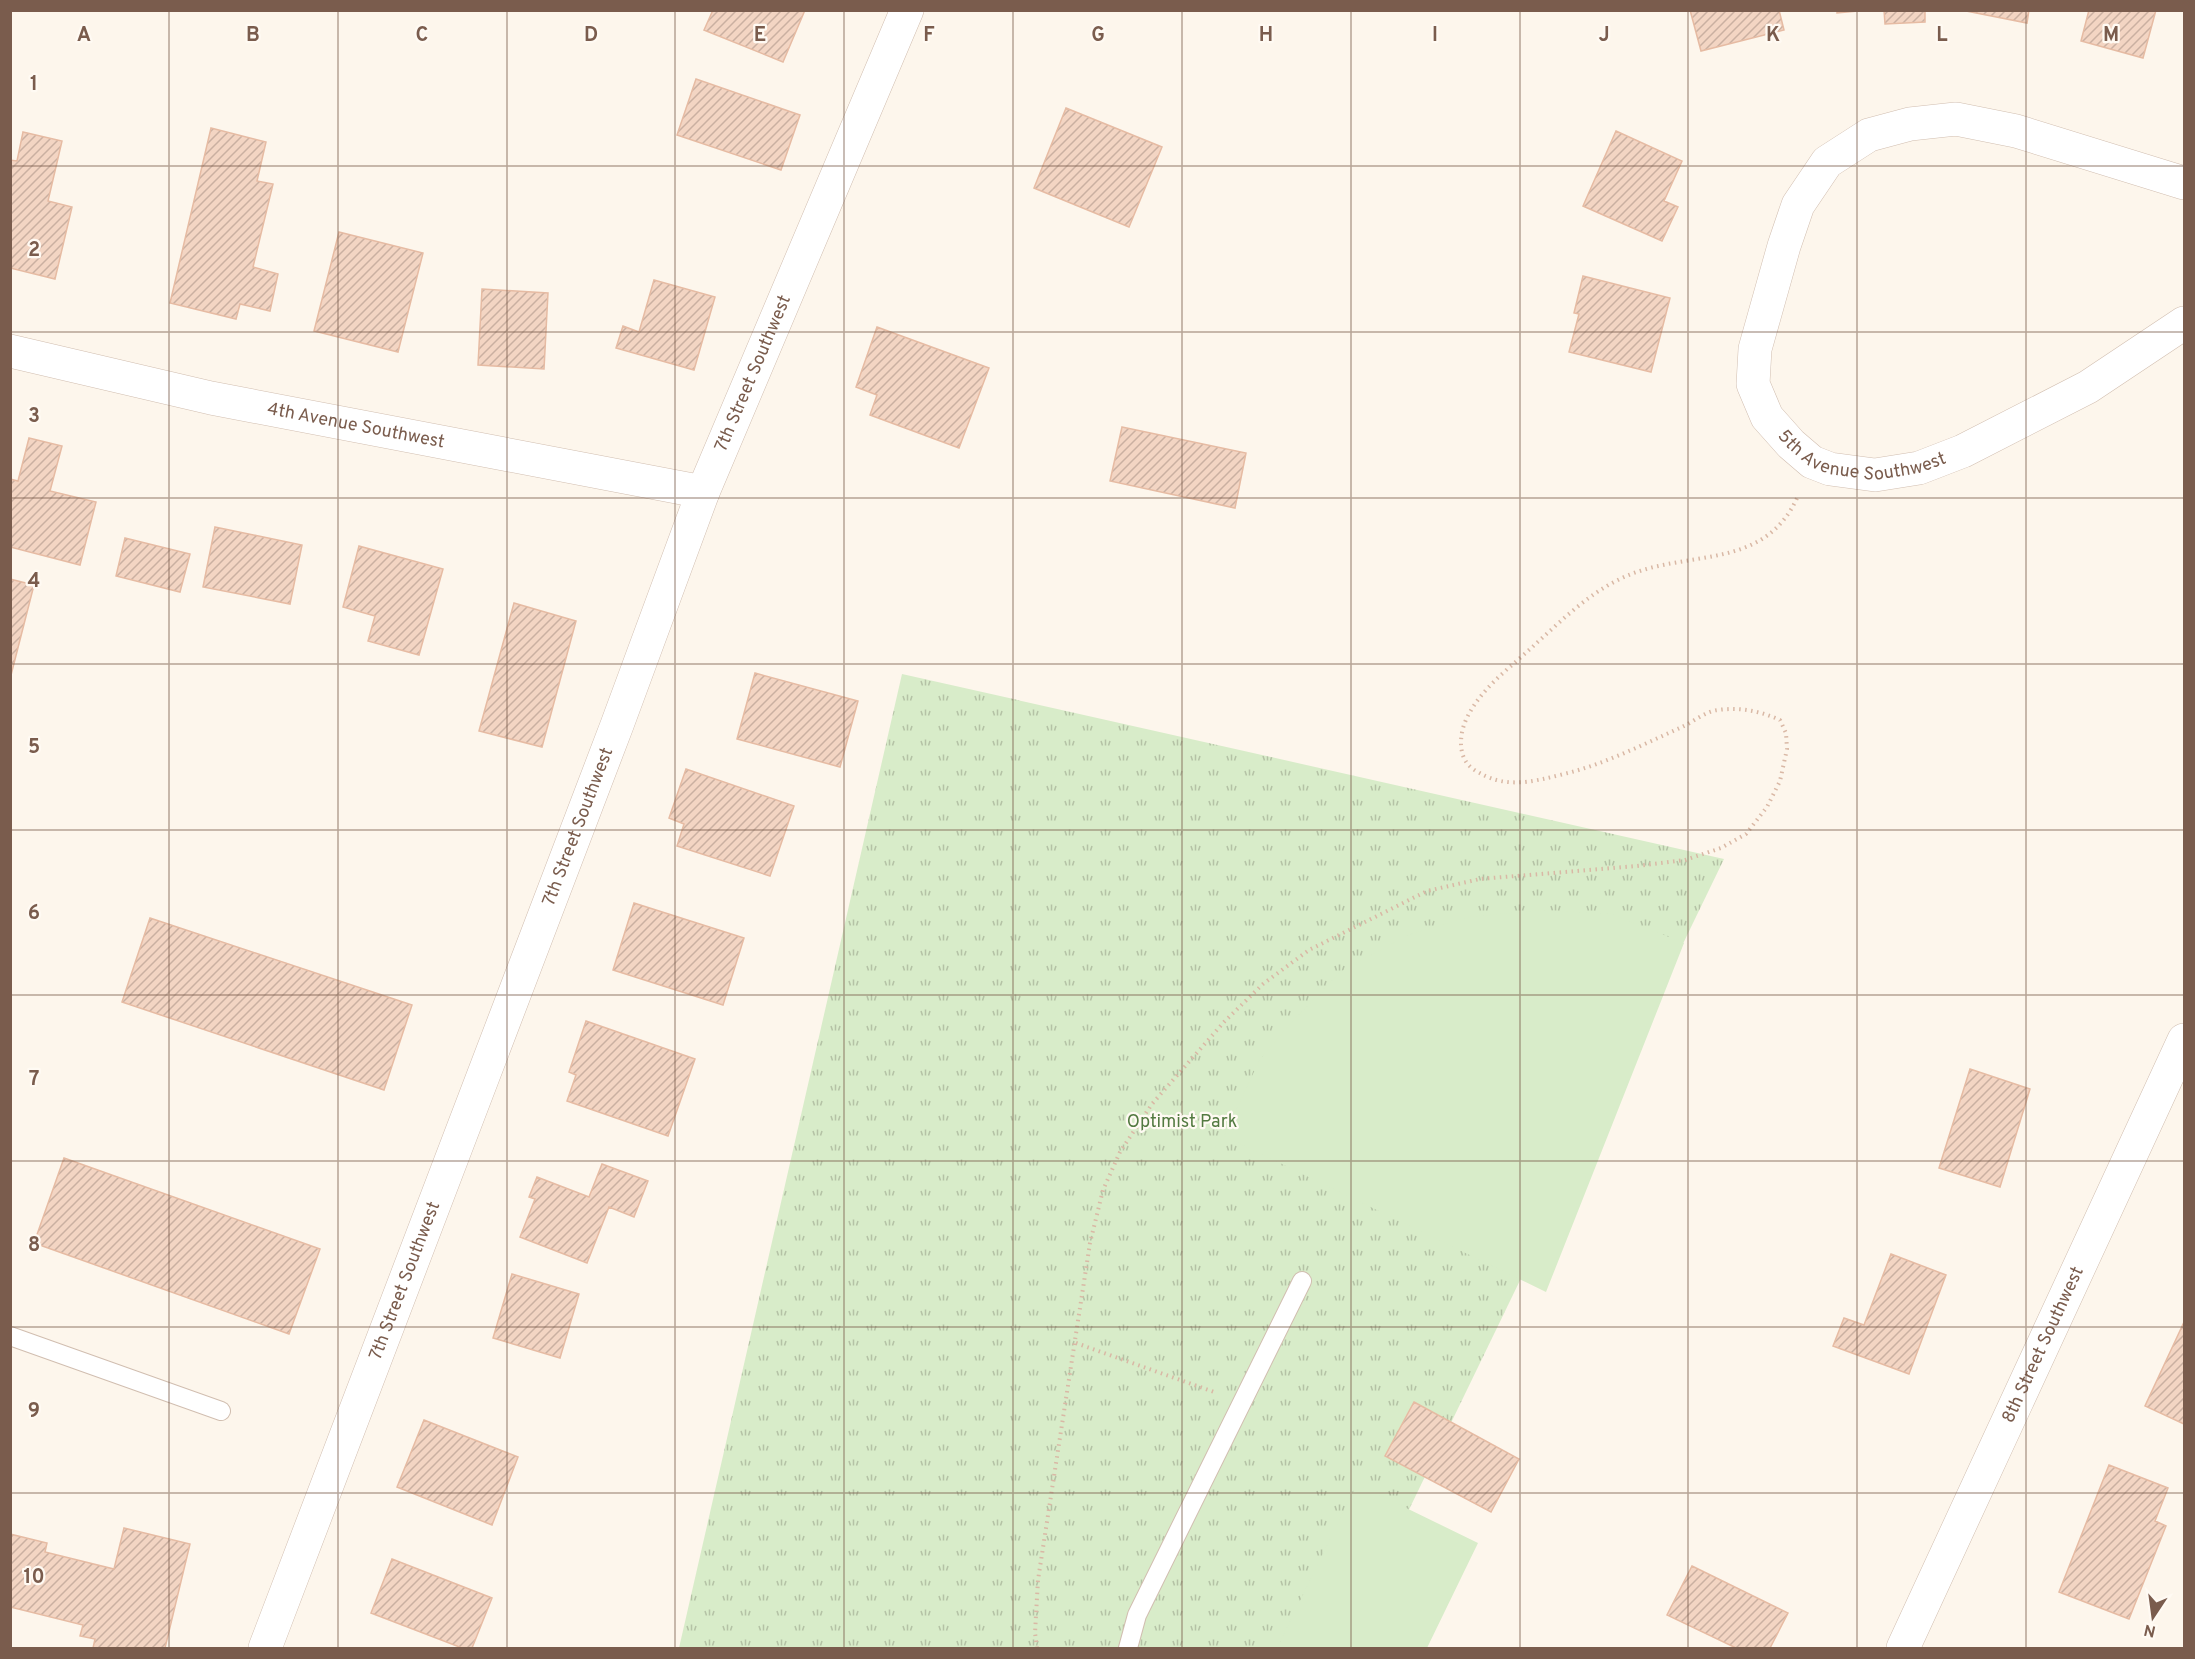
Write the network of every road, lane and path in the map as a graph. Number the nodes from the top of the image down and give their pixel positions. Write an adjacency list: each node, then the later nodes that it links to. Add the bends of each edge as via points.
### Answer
1 (907, 10): 6 (street, 7th Street Southwest)
2 (2184, 183): 5 (street, 5th Avenue Southwest, via 2016,131 1956,119 1910,124 1869,135 1827,162 1798,205 1784,246 1755,349 1753,384 1767,417)
3 (2184, 323): 5 (street, 5th Avenue Southwest, via 2088,387 1941,460 1875,475 1830,469)
4 (10, 351): 6 (street, 4th Avenue Southwest, via 210,398)
5 (1812, 462): 10 (path, via 1786,519 1766,537 1745,548 1622,577 1595,593 1486,689 1469,713 1461,736 1461,752 1469,766 1485,777 1507,783 1525,782 1581,770 1715,710 1761,712 1780,720 1787,748 1780,781 1767,807 1746,834 1721,848 1685,860 1480,879 1427,891 1309,950 1263,984 1186,1063 1120,1152 1103,1190 1090,1243)
6 (703, 492): 13 (street, 7th Street Southwest)
7 (2184, 1040): 16 (street, 8th Street Southwest)
8 (1302, 1281): 11 (lane)
9 (10, 1336): 12 (lane)
10 (1076, 1343): 11 (path); 14 (path, via 1038,1580)
11 (1242, 1402): 15 (lane, via 1137,1615)
12 (220, 1411)
13 (265, 1648)
14 (1037, 1648)
15 (1128, 1648)
16 (1903, 1648)

